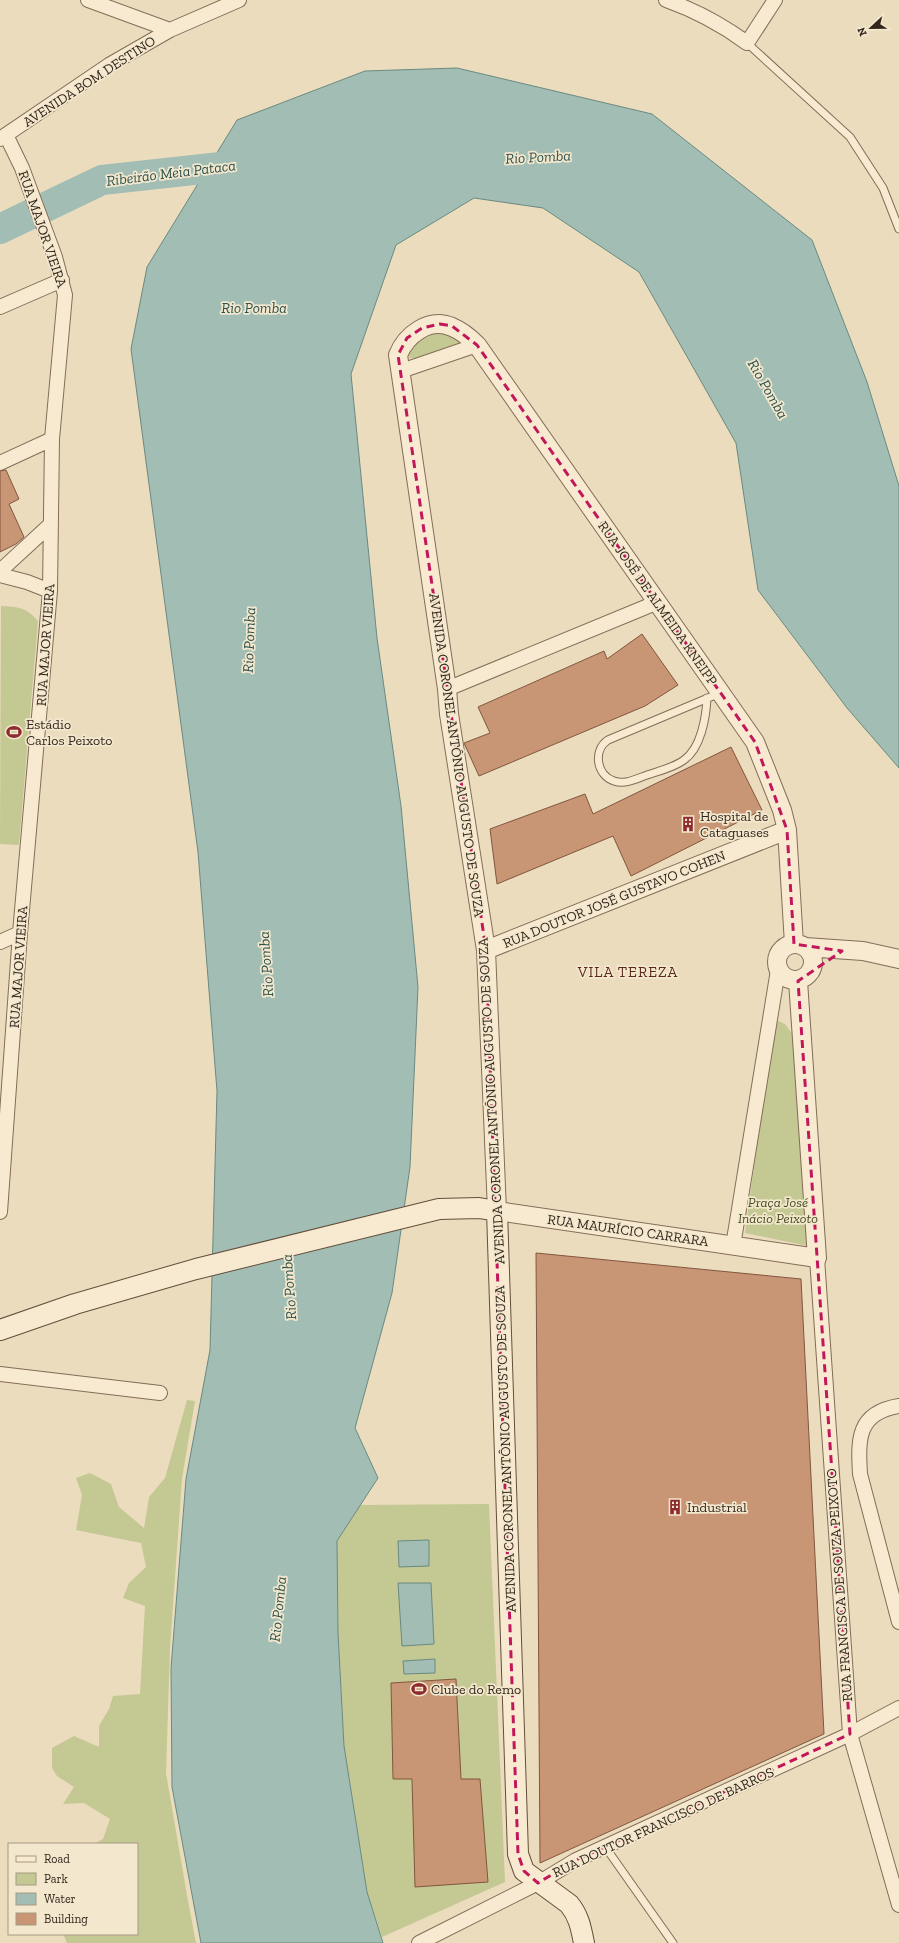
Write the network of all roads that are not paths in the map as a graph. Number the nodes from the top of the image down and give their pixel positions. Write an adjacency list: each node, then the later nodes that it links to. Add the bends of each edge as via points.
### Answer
1 (88, 0): 5 (street)
2 (239, 0): 5 (street, AVENIDA BOM DESTINO)
3 (666, 0): 6 (street, via 693,9 724,26)
4 (775, 0): 6 (street)
5 (170, 30): 7 (street, AVENIDA BOM DESTINO, via 109,65)
6 (747, 43): 8 (lane, via 850,137 883,188)
7 (3, 137): 9 (street, RUA MAJOR VIEIRA, via 22,168)
8 (899, 229)
9 (62, 280): 10 (street); 14 (street, RUA MAJOR VIEIRA, via 65,295)
10 (0, 307)
11 (422, 328): 12 (street, RUA JOSÉ DE ALMEIDA KNEIPP, via 440,324 452,326 466,334); 13 (street, AVENIDA CORONEL ANTÔNIO AUGUSTO DE SOUZA, via 407,338 401,346 398,355)
12 (477, 345): 13 (street); 20 (street, RUA JOSÉ DE ALMEIDA KNEIPP)
13 (401, 371): 21 (street, AVENIDA CORONEL ANTÔNIO AUGUSTO DE SOUZA)
14 (52, 439): 15 (street); 16 (street, RUA MAJOR VIEIRA)
15 (0, 463)
16 (50, 525): 17 (street); 19 (street, RUA MAJOR VIEIRA)
17 (0, 571)
18 (0, 575): 19 (street)
19 (50, 591): 24 (street, RUA MAJOR VIEIRA)
20 (658, 602): 21 (street); 22 (street, RUA JOSÉ DE ALMEIDA KNEIPP)
21 (447, 689): 27 (street, AVENIDA CORONEL ANTÔNIO AUGUSTO DE SOUZA)
22 (714, 695): 22 (lane, via 601,744 597,758 606,776 613,781 625,783 673,767 685,759 699,737 706,711); 23 (street, RUA JOSÉ DE ALMEIDA KNEIPP, via 755,742 782,810)
23 (787, 830): 26 (street, RUA JOSÉ DE ALMEIDA KNEIPP); 27 (street, RUA DOUTOR JOSÉ GUSTAVO COHEN)
24 (20, 932): 25 (street); 32 (street, RUA MAJOR VIEIRA)
25 (0, 942)
26 (800, 946): 28 (street); 30 (street, via 788,945 779,952); 31 (street, via 813,957)
27 (486, 950): 33 (street, AVENIDA CORONEL ANTÔNIO AUGUSTO DE SOUZA)
28 (842, 951): 29 (street, via 863,950); 31 (street)
29 (899, 958)
30 (778, 970): 31 (street, via 786,979); 35 (street)
31 (805, 976): 36 (street)
32 (6, 1058): 34 (street, RUA MAJOR VIEIRA)
33 (497, 1211): 35 (street, RUA MAURÍCIO CARRARA); 37 (main road, RUA MAURÍCIO CARRARA, via 479,1208 439,1209 196,1269 75,1304); 45 (main road, AVENIDA CORONEL ANTÔNIO AUGUSTO DE SOUZA, via 518,1854 524,1871)
34 (0, 1212)
35 (733, 1246): 36 (street, RUA MAURÍCIO CARRARA)
36 (817, 1258): 43 (street, RUA FRANCISCA DE SOUZA PEIXOTO)
37 (0, 1330)
38 (0, 1374): 39 (street)
39 (160, 1393)
40 (899, 1406): 41 (street, via 878,1413 866,1422 860,1438 860,1474)
41 (899, 1622)
42 (899, 1708): 43 (street, RUA DOUTOR FRANCISCO DE BARROS)
43 (850, 1734): 44 (street, RUA DOUTOR FRANCISCO DE BARROS); 46 (street, RUA FRANCISCA DE SOUZA PEIXOTO)
44 (606, 1848): 45 (street, RUA DOUTOR FRANCISCO DE BARROS, via 576,1860); 49 (lane)
45 (538, 1883): 47 (street, RUA DOUTOR FRANCISCO DE BARROS); 48 (main road, AVENIDA CORONEL ANTÔNIO AUGUSTO DE SOUZA, via 575,1911)
46 (899, 1906)
47 (424, 1941)
48 (584, 1943)
49 (673, 1943)

